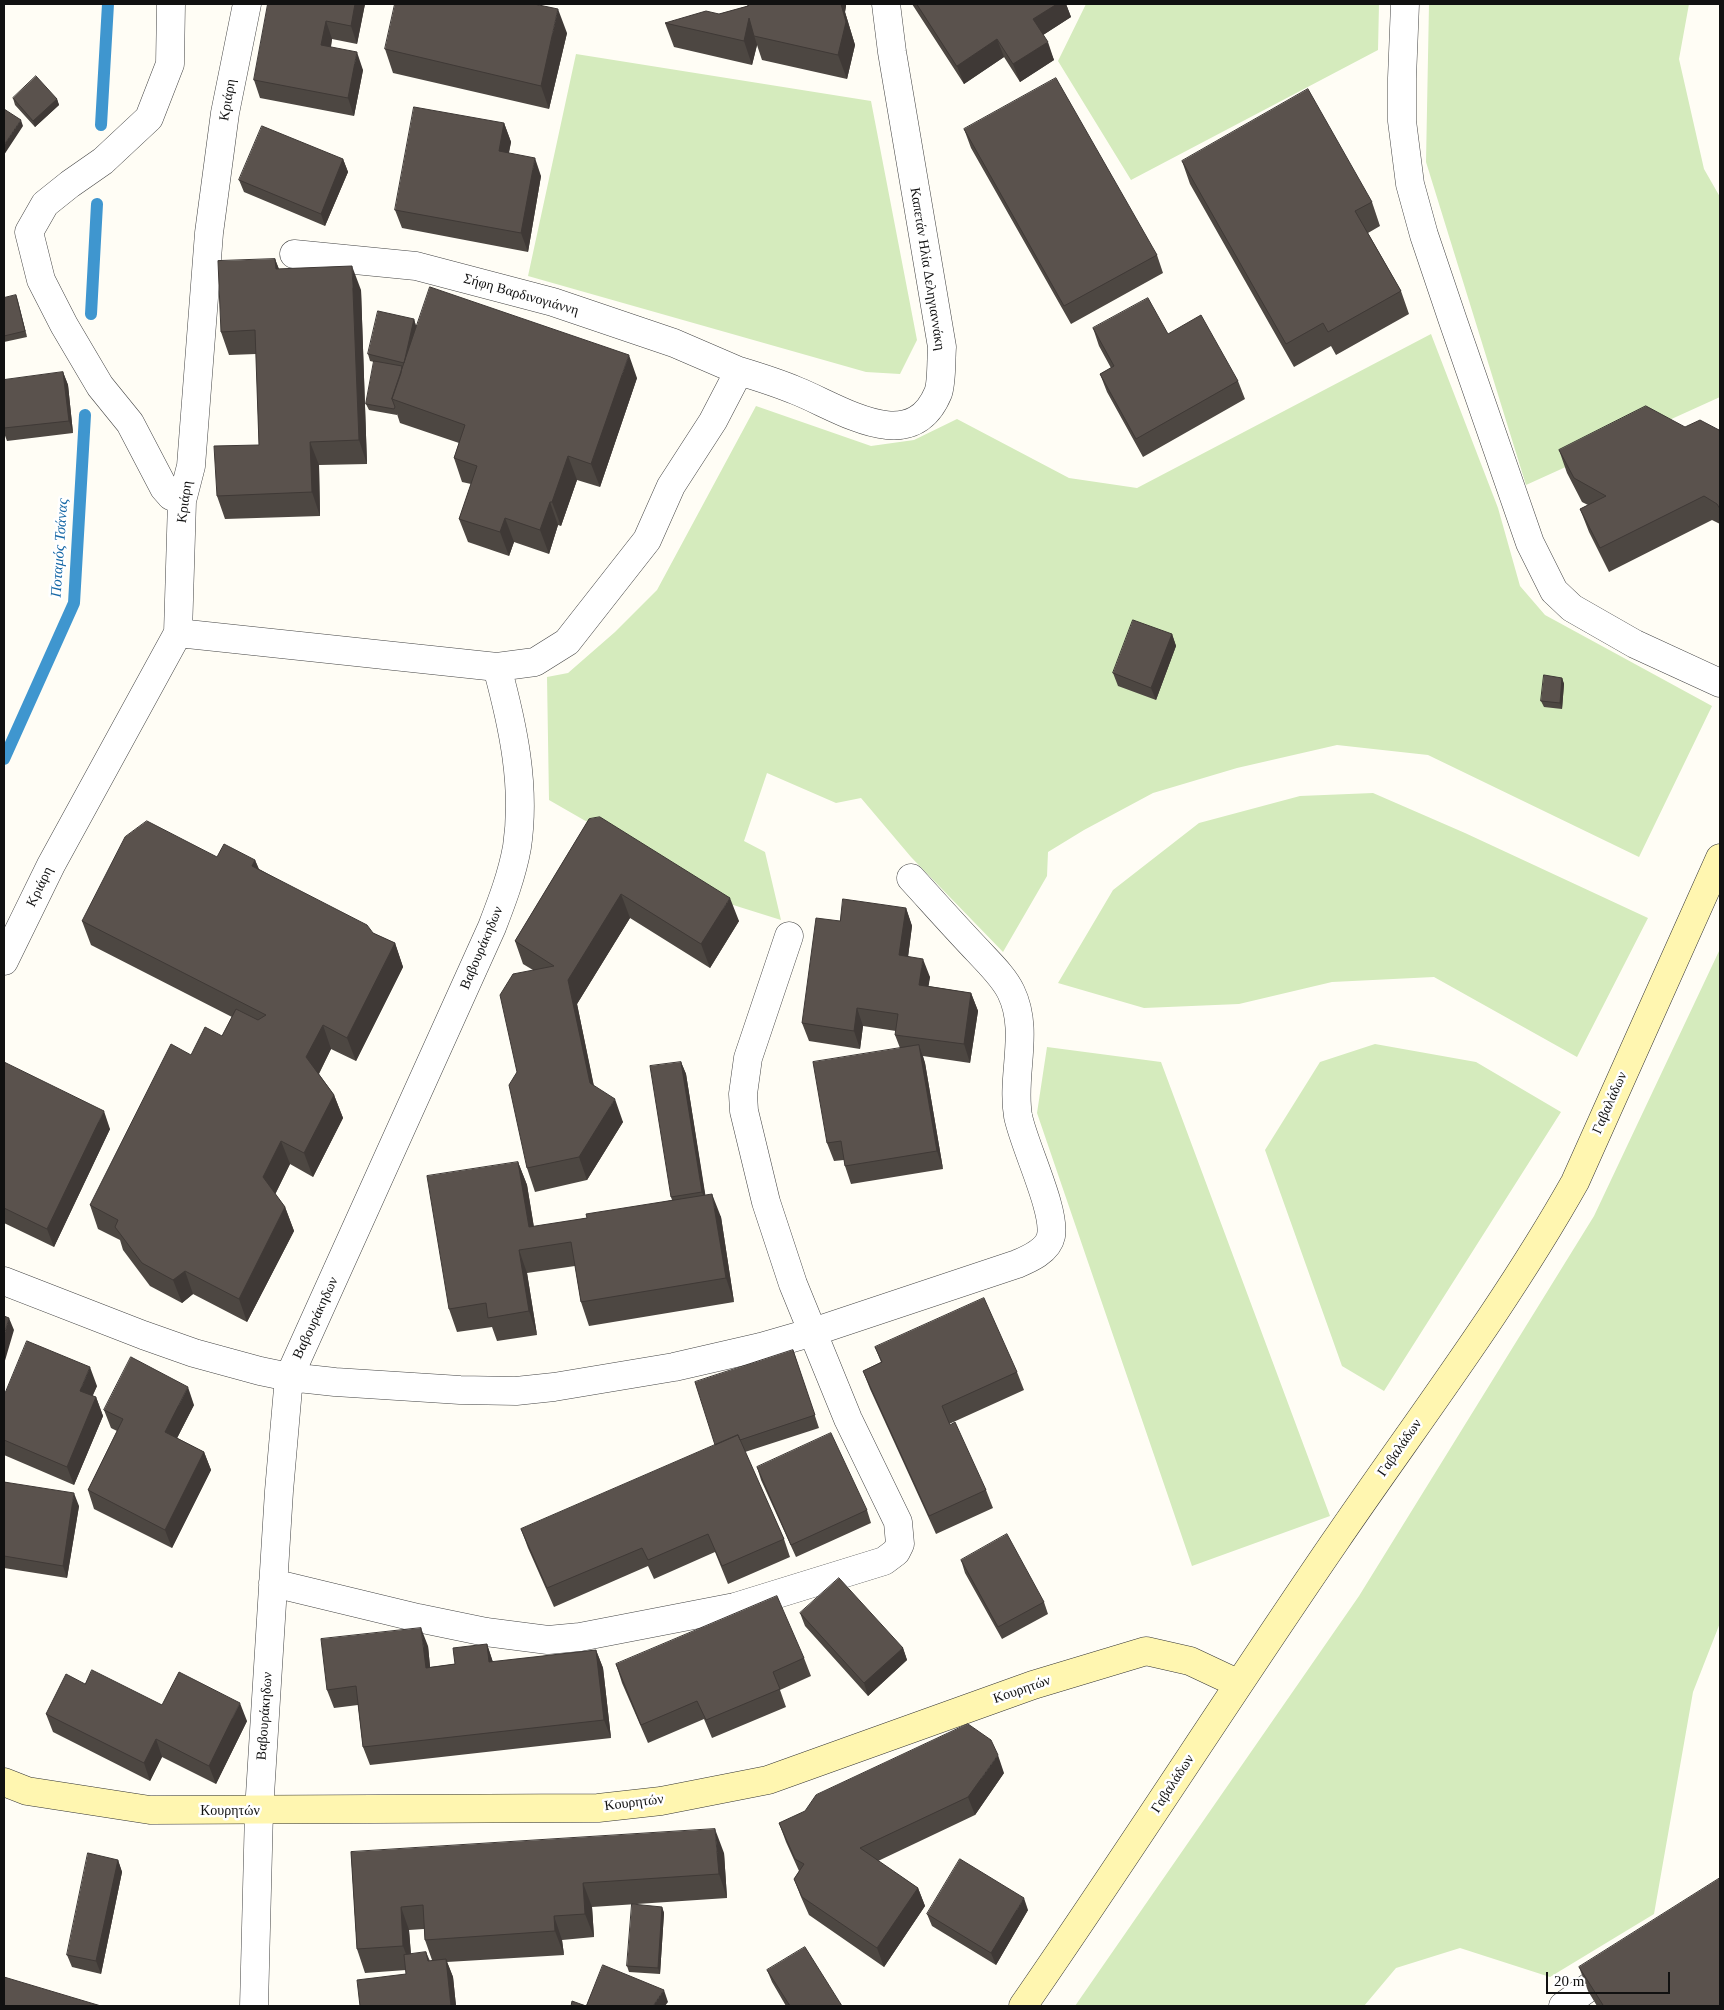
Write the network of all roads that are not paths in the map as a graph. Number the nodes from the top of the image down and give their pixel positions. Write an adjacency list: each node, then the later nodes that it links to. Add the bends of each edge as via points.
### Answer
1 (171, 4): 7 (street, via 170,64 149,118 103,161 45,204 29,232 41,280 64,325 100,386 130,423 164,488)
2 (247, 4): 7 (street, Κριάρη, via 225,113 209,233 191,466)
3 (886, 4): 6 (street, Καπετάν Ηλία Δεληγιαννάκη, via 942,348 939,392 929,409 915,422 892,426 874,424 798,391)
4 (1405, 4): 10 (street, via 1402,121 1410,184 1453,321 1542,570 1554,591 1572,608 1635,644)
5 (294, 254): 6 (street, Σήφη Βαρδινογιάννη, via 416,266 553,302 674,343)
6 (739, 371): 9 (street, via 713,421 671,486 647,540 567,642 535,662)
7 (182, 501): 8 (street, Κριάρη)
8 (178, 633): 9 (street); 14 (street, Κριάρη, via 51,865)
9 (497, 667): 17 (street, Βαβουράκηδων, via 517,752 519,825 510,876 492,927)
10 (1720, 684)
11 (1720, 858): 19 (street, Γαβαλάδων, via 1575,1182 1548,1230 1491,1319)
12 (911, 878): 16 (street, via 1011,990 1020,1024 1016,1089 1018,1113 1049,1211 1050,1238 1040,1251 1017,1264)
13 (789, 936): 16 (street, via 748,1058 743,1094 747,1127 766,1202)
14 (4, 961)
15 (4, 1281): 17 (street, via 186,1350)
16 (813, 1332): 17 (street, via 674,1367 516,1391); 18 (street, via 848,1419 898,1522 900,1544 896,1552 884,1561 735,1607 580,1638 548,1640 438,1622)
17 (290, 1377): 18 (street, Βαβουράκηδων)
18 (273, 1583): 21 (street, Βαβουράκηδων)
19 (1239, 1684): 21 (street, Κουρητών, via 1190,1661 1146,1651 1033,1685 768,1780 661,1801 598,1808); 24 (street, Γαβαλάδων)
20 (4, 1782): 21 (street, Κουρητών, via 27,1791 150,1810)
21 (259, 1811): 23 (street, Βαβουράκηδων)
22 (1634, 1955): 25 (street)
23 (254, 2006)
24 (1023, 2006)
25 (1564, 2006)

